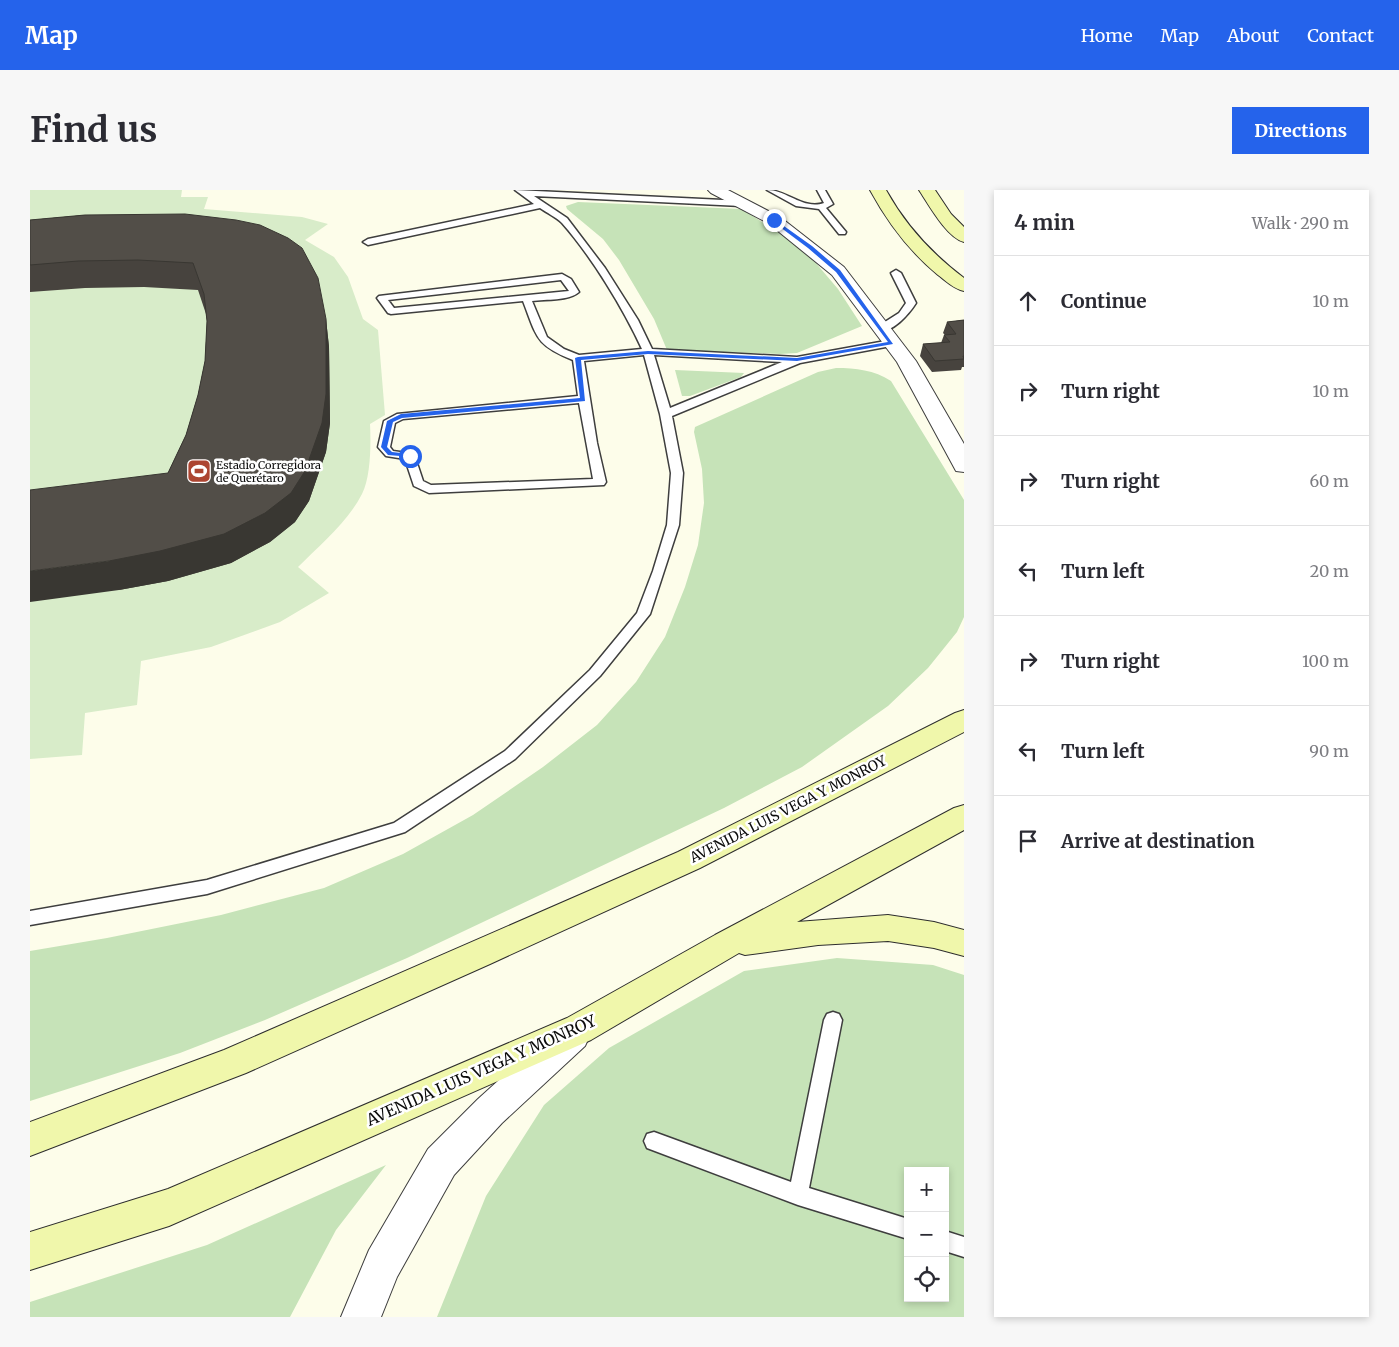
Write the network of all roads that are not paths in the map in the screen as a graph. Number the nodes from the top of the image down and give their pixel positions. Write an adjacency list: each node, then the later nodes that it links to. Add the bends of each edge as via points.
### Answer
1 (716, 190): 7 (street)
2 (771, 190): 9 (lane, via 807,208)
3 (821, 190): 9 (lane, via 829,204)
4 (878, 190): 14 (main road, via 916,248)
5 (927, 190): 11 (main road, via 945,217)
6 (522, 191): 7 (lane); 8 (lane)
7 (742, 203): 16 (street, via 774,220 838,271)
8 (541, 205): 12 (lane); 17 (lane, via 564,220 600,268 633,320)
9 (822, 208): 10 (lane)
10 (842, 232)
11 (964, 236)
12 (368, 242)
13 (896, 273): 16 (lane, via 911,303)
14 (964, 286)
15 (527, 299): 15 (lane, via 574,292 562,277 382,298 394,311); 18 (lane, via 543,339)
16 (886, 336): 19 (lane); 22 (street, via 906,361)
17 (648, 352): 18 (lane); 19 (lane); 21 (lane)
18 (578, 358): 20 (lane)
19 (797, 360): 21 (lane)
20 (583, 400): 20 (lane, via 401,416 390,421 384,447 390,454 410,456 418,483 429,489 600,482)
21 (666, 414): 25 (lane, via 677,472 673,525 643,614 595,673 510,755 399,828 206,887)
22 (964, 466)
23 (964, 720): 30 (main road, AVENIDA LUIS VEGA Y MONROY, via 688,860 234,1062)
24 (964, 816): 27 (main road, AVENIDA LUIS VEGA Y MONROY)
25 (30, 918)
26 (964, 943): 27 (main road, via 888,928 818,932)
27 (726, 945): 29 (main road, AVENIDA LUIS VEGA Y MONROY)
28 (833, 1020): 32 (lane)
29 (579, 1029): 36 (main road, AVENIDA LUIS VEGA Y MONROY, via 169,1207); 37 (street, via 490,1111 441,1162 383,1264)
30 (30, 1139)
31 (654, 1140): 32 (lane)
32 (798, 1195): 33 (lane)
33 (904, 1228)
34 (949, 1242): 35 (lane)
35 (964, 1247)
36 (30, 1251)
37 (361, 1317)

